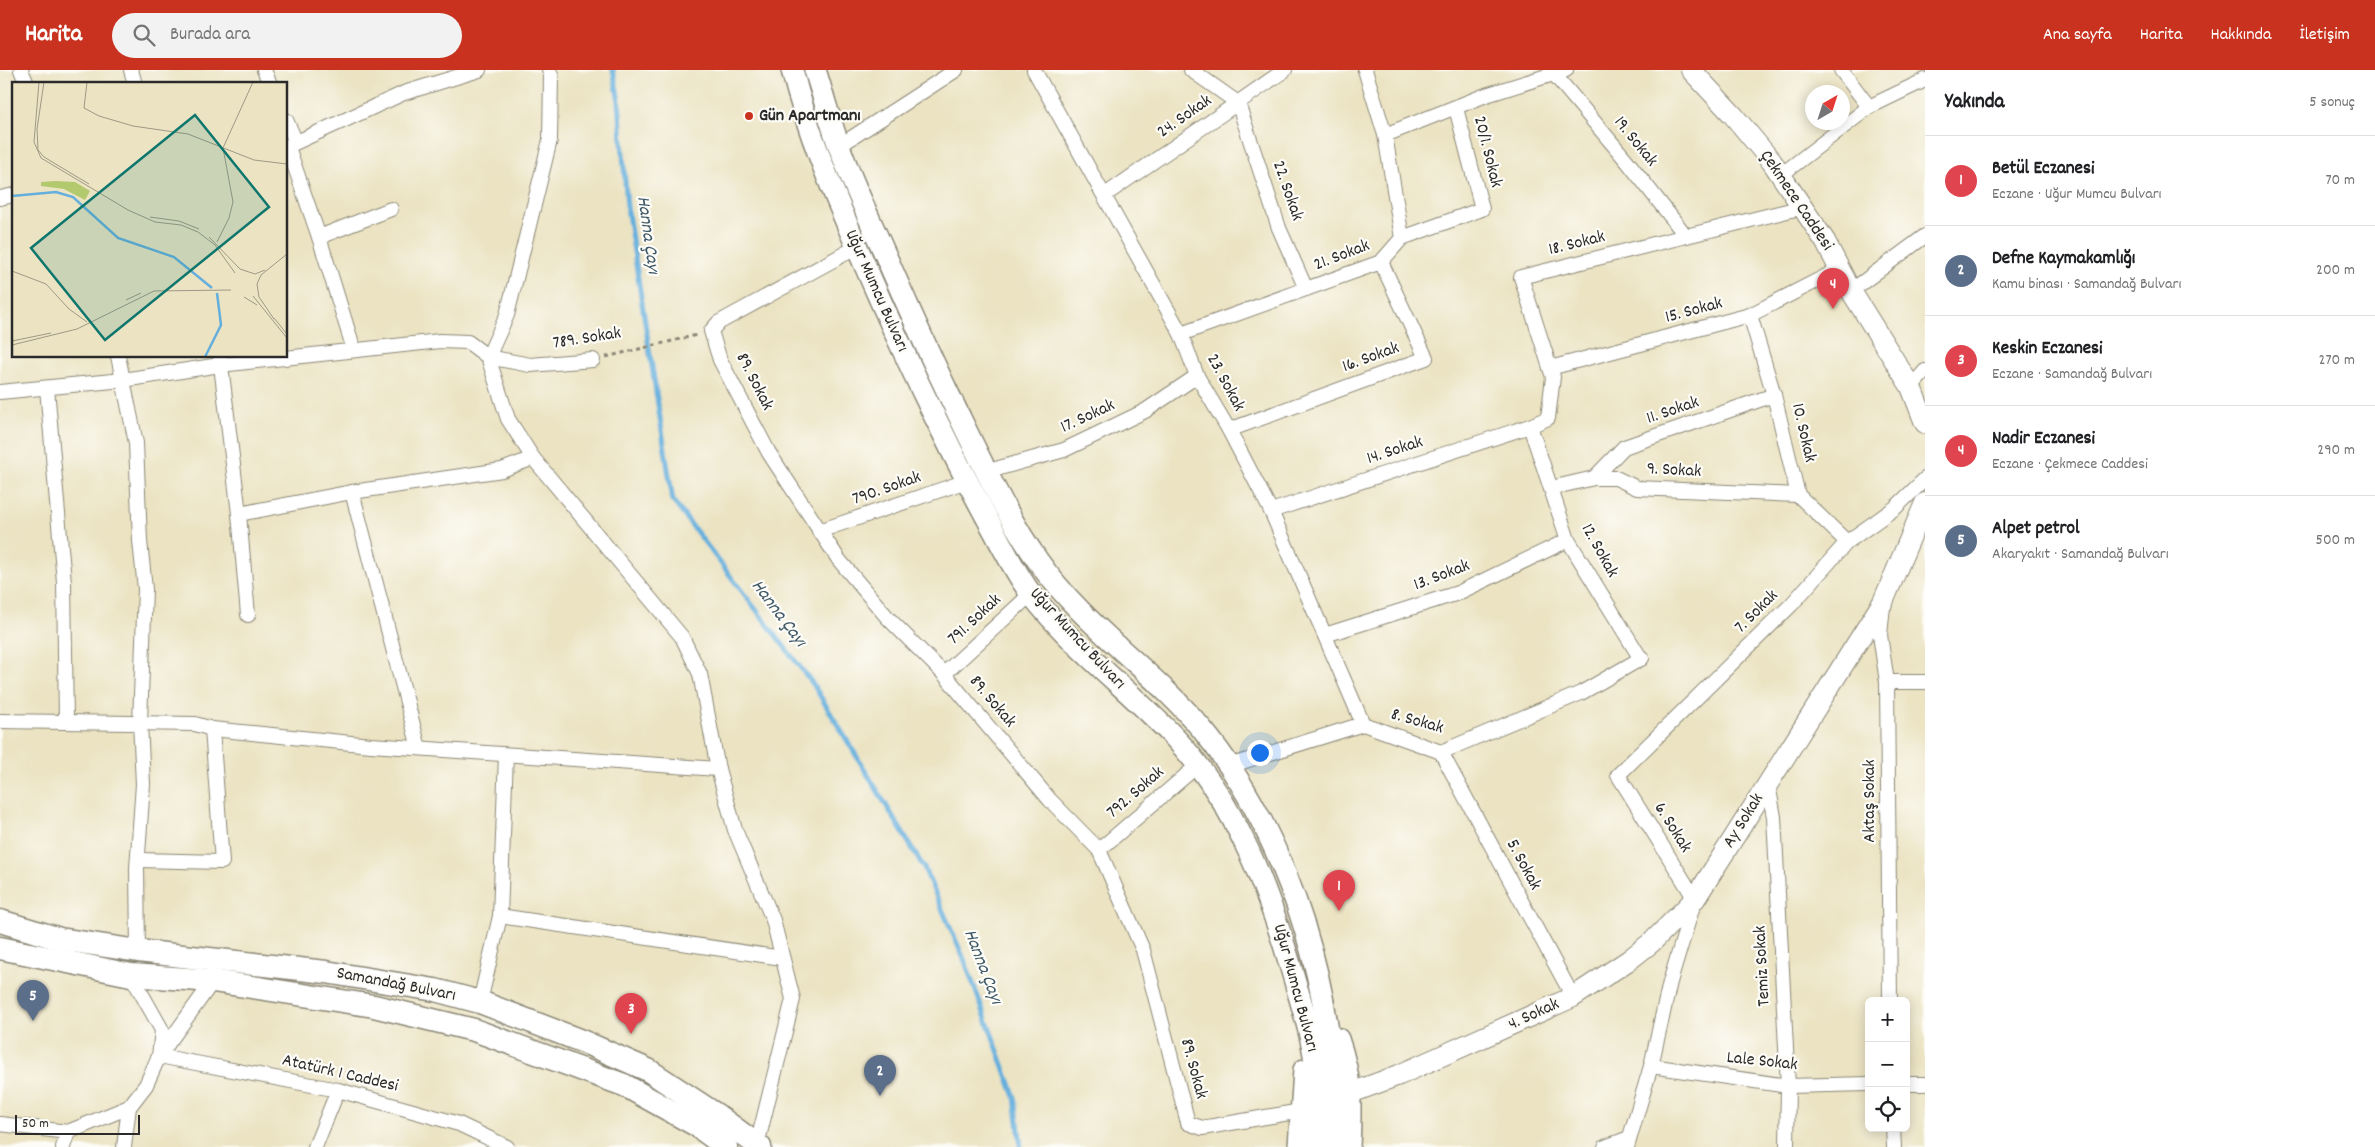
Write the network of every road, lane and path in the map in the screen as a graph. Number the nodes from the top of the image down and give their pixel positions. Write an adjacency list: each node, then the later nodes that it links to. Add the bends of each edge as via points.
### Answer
1 (21, 70): 17 (street)
2 (131, 70): 18 (street)
3 (264, 70): 19 (street)
4 (479, 70): 25 (street, via 404,93)
5 (549, 70): 45 (street, via 550,140 506,315)
6 (792, 70): 35 (main road, Uğur Mumcu Bulvarı, via 818,154)
7 (815, 70): 26 (main road, Uğur Mumcu Bulvarı)
8 (956, 70): 26 (street)
9 (1034, 70): 28 (street, 23. Sokak)
10 (1191, 70): 20 (street)
11 (1285, 70): 20 (street, 24. Sokak)
12 (1365, 70): 24 (street)
13 (1691, 70): 27 (main road, Çekmece Caddesi, via 1733,115)
14 (1841, 70): 21 (street)
15 (1560, 72): 22 (street); 31 (street, 19. Sokak)
16 (1925, 80): 21 (street)
17 (26, 82)
18 (135, 82)
19 (269, 82)
20 (1238, 103): 28 (street, 24. Sokak); 38 (street, 22. Sokak, via 1279,228)
21 (1869, 107): 27 (street)
22 (1456, 108): 24 (street); 34 (street, 20/1. Sokak, via 1482,209)
23 (288, 132): 25 (street)
24 (1386, 135): 34 (street)
25 (290, 145): 33 (street)
26 (839, 146): 62 (main road, Uğur Mumcu Bulvarı, via 928,352)
27 (1781, 175): 29 (main road, Çekmece Caddesi)
28 (1105, 195): 41 (street, 23. Sokak)
29 (1803, 207): 31 (street, 18. Sokak); 37 (main road, Çekmece Caddesi)
30 (391, 209): 33 (street)
31 (1686, 236): 50 (street, 18. Sokak, via 1521,277)
32 (1925, 236): 39 (street)
33 (319, 237): 43 (street)
34 (1402, 238): 36 (street, 21. Sokak)
35 (857, 247): 62 (main road, Uğur Mumcu Bulvarı, via 904,356); 71 (street, 89. Sokak, via 727,316 711,331 720,360 765,444)
36 (1381, 262): 38 (street, 21. Sokak); 60 (street, 16. Sokak, via 1426,358)
37 (1840, 269): 39 (main road, Çekmece Caddesi); 40 (street, 15. Sokak)
38 (1306, 290): 41 (street, 21. Sokak)
39 (1851, 291): 54 (main road, Çekmece Caddesi)
40 (1750, 315): 50 (street, 15. Sokak); 57 (street, 10. Sokak)
41 (1181, 334): 52 (street, 23. Sokak)
42 (690, 338): 48 (path, 789. Sokak)
43 (354, 350): 44 (street); 45 (street, via 440,341 468,342)
44 (288, 355)
45 (488, 357): 48 (street, 789. Sokak, via 530,365); 61 (street, via 508,419)
46 (118, 358): 53 (street)
47 (257, 358): 49 (street)
48 (593, 360)
49 (220, 361): 53 (street); 70 (street)
50 (1550, 368): 59 (street, 18. Sokak, via 1553,377 1548,418)
51 (1925, 371): 54 (street)
52 (1197, 376): 60 (street, 23. Sokak); 62 (street, 17. Sokak, via 1144,411 1064,450)
53 (123, 380): 55 (street); 84 (street, via 136,443 144,590)
54 (1911, 387): 58 (main road, Çekmece Caddesi)
55 (47, 388): 56 (street); 83 (street, via 64,582)
56 (0, 392)
57 (1774, 396): 63 (street, 11. Sokak, via 1624,447); 67 (street, 10. Sokak)
58 (1925, 423)
59 (1530, 426): 65 (street, 12. Sokak); 68 (street, 14. Sokak)
60 (1229, 430): 68 (street, 23. Sokak)
61 (532, 458): 66 (street, via 502,470); 92 (street, via 682,637 700,674)
62 (976, 477): 71 (street, 790. Sokak); 74 (main road, Uğur Mumcu Bulvarı, via 1007,555); 91 (main road, Uğur Mumcu Bulvarı, via 1058,587 1177,703)
63 (1594, 478): 65 (street, 9. Sokak); 67 (street, 9. Sokak, via 1616,478 1637,488)
64 (1925, 479): 73 (street, 7. Sokak, via 1895,508)
65 (1551, 488): 72 (street, 12. Sokak)
66 (352, 492): 70 (street); 87 (street)
67 (1798, 495): 73 (street)
68 (1270, 511): 77 (street, 23. Sokak)
69 (1923, 513): 75 (main road, Ay Sokak)
70 (239, 514): 76 (street)
71 (818, 531): 79 (street, 89. Sokak, via 861,588)
72 (1568, 540): 77 (street, 13. Sokak, via 1458,593); 78 (street, 12. Sokak)
73 (1847, 542): 93 (street, 7. Sokak, via 1791,605)
74 (1031, 594): 79 (street, 791. Sokak); 90 (main road, Uğur Mumcu Bulvarı, via 1080,648)
75 (1884, 602): 80 (street, Aktaş Sokak, via 1880,635); 94 (main road, Ay Sokak)
76 (248, 615)
77 (1325, 635): 85 (street, 23. Sokak)
78 (1642, 659): 88 (street, 8. Sokak, via 1581,693)
79 (944, 674): 95 (street, 89. Sokak, via 1050,800)
80 (1887, 682): 81 (street); 106 (street, Aktaş Sokak)
81 (1925, 682)
82 (0, 721): 83 (street)
83 (66, 721): 84 (street)
84 (140, 722): 86 (street, via 195,724); 96 (street, via 143,784)
85 (1364, 724): 88 (street, 8. Sokak); 91 (street, 8. Sokak)
86 (212, 729): 87 (street); 96 (street, via 222,862)
87 (419, 748): 89 (street)
88 (1441, 752): 105 (street, 5. Sokak)
89 (506, 754): 92 (street); 98 (street)
90 (1198, 765): 95 (street, 792. Sokak); 109 (main road, Uğur Mumcu Bulvarı, via 1264,883)
91 (1229, 766): 108 (main road, Uğur Mumcu Bulvarı, via 1282,864 1302,921)
92 (718, 769): 102 (street, via 735,830 774,920)
93 (1618, 776): 97 (street, 6. Sokak)
94 (1768, 784): 97 (main road, Ay Sokak); 115 (street, Temiz Sokak, via 1774,817)
95 (1099, 850): 119 (street, 89. Sokak, via 1143,950 1188,1123 1202,1128)
96 (138, 860): 101 (street)
97 (1694, 899): 105 (main road, 4. Sokak, via 1652,942); 111 (street, Ay Sokak, via 1670,982)
98 (500, 916): 102 (street); 107 (street)
99 (0, 921): 101 (highway, Samandağ Bulvarı, via 60,939)
100 (0, 948): 103 (highway, Samandağ Bulvarı)
101 (138, 951): 107 (highway, Samandağ Bulvarı, via 326,972 435,990)
102 (782, 958): 124 (street, via 793,999)
103 (131, 975): 104 (highway, Samandağ Bulvarı); 110 (street, via 162,1030)
104 (213, 981): 110 (street); 129 (highway, Samandağ Bulvarı, via 374,1006 474,1030 624,1085 696,1125)
105 (1573, 997): 117 (main road, 4. Sokak)
106 (1890, 997)
107 (480, 1002): 124 (highway, Samandağ Bulvarı, via 648,1070)
108 (1324, 1010): 117 (main road, via 1347,1065); 132 (main road, Uğur Mumcu Bulvarı, via 1332,1064)
109 (1308, 1028): 119 (main road); 131 (main road, Uğur Mumcu Bulvarı, via 1314,1054 1318,1104)
110 (159, 1056): 116 (street, Atatürk 1 Caddesi); 118 (street, via 146,1085)
111 (1651, 1066): 115 (street, Lale Sokak); 123 (street, Ay Sokak)
112 (1865, 1084): 115 (street, Lale Sokak)
113 (1910, 1084): 114 (street)
114 (1925, 1084)
115 (1788, 1086): 135 (street, Temiz Sokak)
116 (338, 1090): 127 (street); 128 (street, Atatürk 1 Caddesi, via 459,1124)
117 (1350, 1094): 133 (main road)
118 (129, 1107): 121 (street); 126 (street)
119 (1302, 1111): 130 (main road)
120 (0, 1124): 121 (street)
121 (68, 1132): 125 (street)
122 (1893, 1132): 136 (street)
123 (1628, 1142): 134 (street)
124 (758, 1146)
125 (63, 1147)
126 (124, 1147)
127 (315, 1147)
128 (507, 1147)
129 (726, 1147)
130 (1300, 1147)
131 (1315, 1147)
132 (1332, 1147)
133 (1349, 1147)
134 (1605, 1147)
135 (1787, 1147)
136 (1894, 1147)

